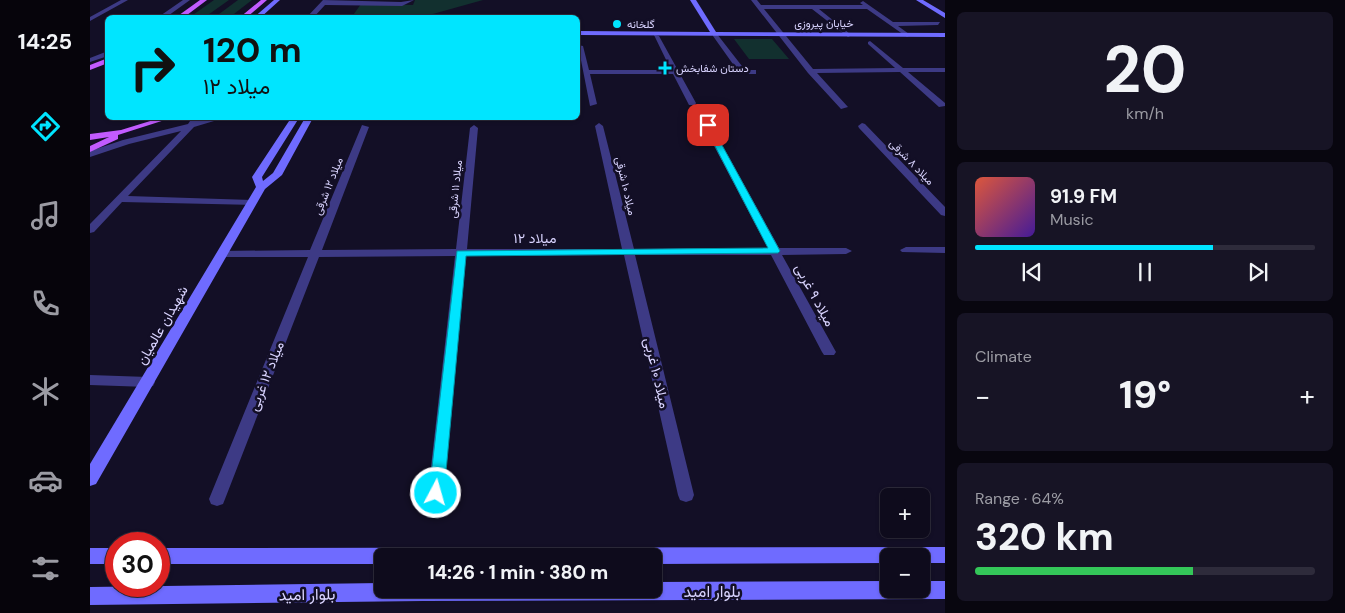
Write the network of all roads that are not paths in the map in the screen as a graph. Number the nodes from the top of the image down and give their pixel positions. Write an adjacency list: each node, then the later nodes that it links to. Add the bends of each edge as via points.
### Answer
1 (125, 0): 22 (street)
2 (187, 0): 16 (street)
3 (204, 0): 17 (main road)
4 (264, 0): 18 (main road)
5 (277, 0): 19 (street)
6 (411, 0): 12 (street, via 402,4)
7 (693, 0): 28 (street)
8 (754, 0): 13 (street)
9 (804, 0): 14 (street)
10 (858, 0): 15 (street)
11 (919, 0): 21 (street)
12 (325, 2): 20 (street)
13 (760, 7): 14 (street); 31 (street)
14 (813, 7): 15 (street); 32 (street)
15 (868, 7): 24 (street)
16 (164, 15)
17 (182, 15)
18 (246, 15)
19 (260, 15)
20 (312, 15)
21 (945, 17)
22 (90, 18)
23 (938, 23): 24 (street)
24 (892, 24): 30 (street)
25 (945, 28): 30 (street)
26 (580, 33): 27 (street, خیابان پیروزی)
27 (703, 34): 28 (street, خیابان پیروزی); 34 (street, خیابان پیروزی)
28 (715, 34): 29 (street, خیابان پیروزی); 29 (street, via 743,72 753,72)
29 (724, 34): 31 (street, خیابان پیروزی)
30 (910, 34): 32 (street, خیابان پیروزی); 33 (street, خیابان پیروزی)
31 (784, 35): 32 (street, خیابان پیروزی); 45 (street)
32 (848, 35)
33 (945, 35)
34 (656, 36): 35 (street, خیابان پیروزی); 48 (street)
35 (580, 37)
36 (870, 43): 43 (street)
37 (580, 46): 47 (street)
38 (105, 54): 39 (street)
39 (90, 60)
40 (105, 61): 41 (main road)
41 (90, 68)
42 (105, 70): 46 (main road)
43 (902, 70): 44 (street); 45 (street); 51 (street)
44 (945, 70)
45 (811, 71): 52 (street)
46 (90, 72)
47 (586, 72): 48 (street); 50 (street)
48 (676, 72): 49 (street)
49 (692, 103)
50 (593, 104)
51 (942, 105)
52 (844, 107)
53 (161, 120): 58 (main road)
54 (209, 120): 57 (street)
55 (292, 120): 67 (street, via 257,177)
56 (308, 120): 67 (street, via 277,175)
57 (193, 123): 66 (street); 68 (street)
58 (144, 125): 64 (main road); 65 (main road)
59 (708, 125): 74 (street, میلاد ۹ غربی)
60 (599, 126): 76 (street, میلاد ۱۰ شرقی)
61 (862, 126): 70 (street, میلاد ۸ شرقی)
62 (365, 127): 79 (street, میلاد ۱۲ شرقی)
63 (474, 128): 77 (street, میلاد ۱۱ شرقی)
64 (90, 137)
65 (90, 149)
66 (90, 154)
67 (261, 187): 69 (street, شهیدان عالمیان)
68 (120, 199): 69 (street); 71 (street)
69 (252, 203): 78 (street, شهیدان عالمیان)
70 (945, 213)
71 (90, 230)
72 (906, 250): 73 (street)
73 (945, 250)
74 (775, 251): 75 (street, میلاد ۱۲); 76 (street, میلاد ۱۲); 80 (street, میلاد ۹ غربی)
75 (846, 251)
76 (629, 252): 77 (street, میلاد ۱۲); 85 (street, میلاد ۱۰ غربی)
77 (461, 253): 79 (street, میلاد ۱۲); 84 (street, میلاد ۱۱ شرقی)
78 (223, 254): 79 (street, میلاد ۱۲); 82 (street, شهیدان عالمیان)
79 (315, 254): 86 (street, میلاد ۱۲ غربی)
80 (829, 352)
81 (90, 380): 82 (street)
82 (148, 382): 83 (street, شهیدان عالمیان)
83 (90, 480)
84 (436, 493)
85 (686, 495)
86 (217, 499)
87 (945, 555): 90 (street)
88 (90, 556): 89 (street)
89 (105, 556)
90 (170, 556)
91 (945, 590): 92 (street, بلوار امید)
92 (90, 596)

